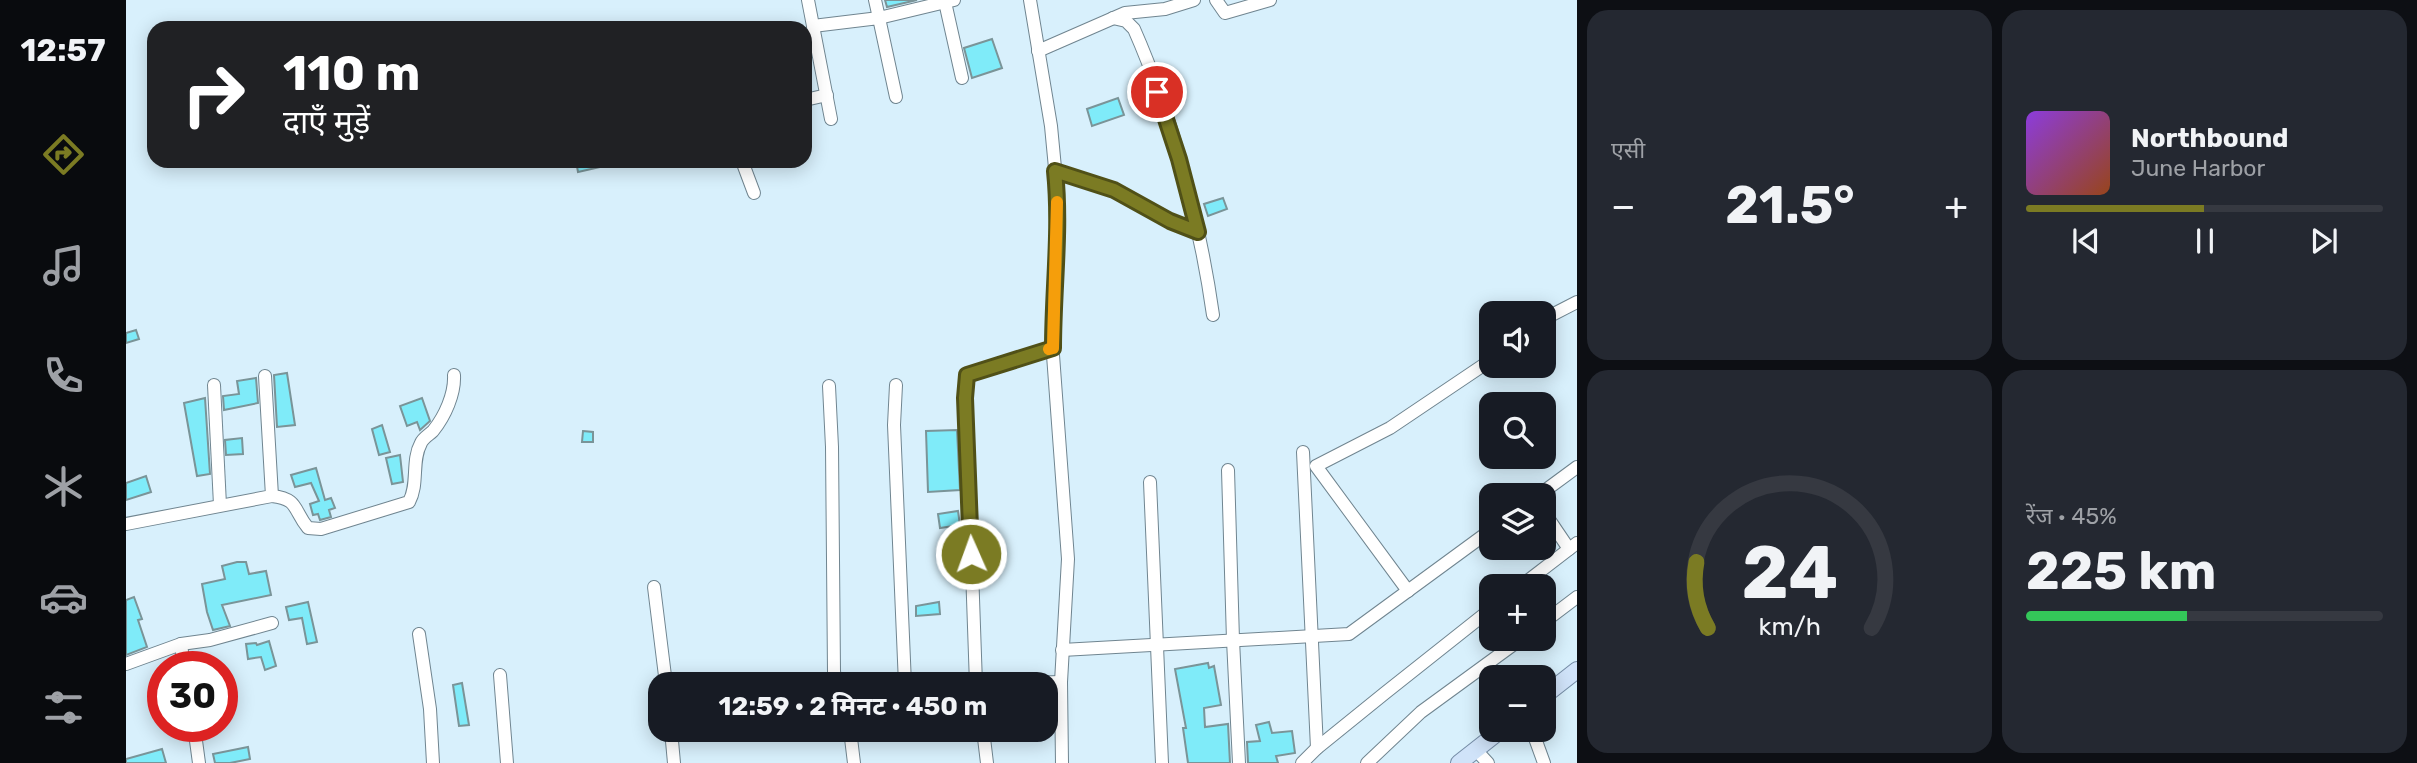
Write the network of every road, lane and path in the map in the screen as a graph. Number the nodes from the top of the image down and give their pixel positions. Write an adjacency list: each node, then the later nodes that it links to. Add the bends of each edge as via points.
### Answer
1 (808, 0): 10 (street)
2 (875, 0): 8 (street)
3 (1030, 0): 11 (street)
4 (1194, 0): 9 (street)
5 (1216, 0): 6 (street, via 1225,13)
6 (1270, 0)
7 (949, 1): 8 (street); 12 (street)
8 (879, 18): 10 (street); 14 (street)
9 (1113, 18): 11 (street); 20 (street, via 1131,24 1137,35 1169,126)
10 (813, 26): 13 (street)
11 (1038, 51): 18 (street)
12 (962, 78)
13 (827, 95): 15 (street); 16 (street)
14 (896, 97)
15 (812, 98)
16 (831, 119)
17 (745, 168): 19 (street)
18 (1055, 171): 20 (street, via 1114,190); 24 (street)
19 (754, 193)
20 (1198, 232): 23 (street)
21 (1577, 302): 22 (street)
22 (1556, 313)
23 (1213, 315)
24 (1053, 348): 54 (street, via 1068,559); 62 (street, via 967,375)
25 (1479, 367): 44 (street, via 1390,428 1315,466)
26 (265, 376): 36 (street)
27 (454, 376): 36 (street, via 455,389 448,404 434,430 421,442 409,502 321,529 307,528 286,497)
28 (214, 385): 37 (street)
29 (896, 385): 61 (street)
30 (829, 386): 60 (street)
31 (1303, 452): 50 (street)
32 (1577, 467): 35 (street)
33 (1228, 470): 51 (street)
34 (1150, 482): 53 (street)
35 (1555, 483)
36 (272, 496): 37 (street)
37 (219, 505): 38 (street)
38 (126, 524)
39 (1556, 526): 41 (street)
40 (1479, 539): 44 (street)
41 (1573, 546): 42 (street)
42 (1537, 574)
43 (654, 587): 59 (street)
44 (1408, 591): 50 (street, via 1349,634)
45 (1577, 597): 46 (street)
46 (1556, 613)
47 (1479, 619): 73 (street)
48 (272, 623): 52 (street)
49 (419, 634): 76 (street)
50 (1311, 636): 51 (street); 73 (street)
51 (1233, 640): 53 (street); 83 (street)
52 (181, 644): 55 (street); 57 (street)
53 (1157, 644): 54 (street); 82 (street)
54 (1062, 650): 65 (street)
55 (182, 651)
56 (1505, 651): 85 (street, via 1421,712)
57 (126, 664)
58 (1577, 670): 66 (main road)
59 (665, 672)
60 (834, 672)
61 (904, 672)
62 (976, 672)
63 (500, 676): 77 (street)
64 (1058, 681): 65 (street)
65 (1061, 681): 81 (street)
66 (1556, 687)
67 (196, 742): 75 (street)
68 (672, 742): 78 (street)
69 (851, 742): 79 (street)
70 (984, 742): 80 (street)
71 (1485, 742): 74 (main road)
72 (1536, 742): 88 (street)
73 (1317, 748): 84 (street)
74 (1475, 749): 86 (main road); 87 (street)
75 (199, 763)
76 (433, 763)
77 (508, 763)
78 (674, 763)
79 (854, 763)
80 (987, 763)
81 (1062, 763)
82 (1162, 763)
83 (1239, 763)
84 (1302, 763)
85 (1367, 763)
86 (1459, 763)
87 (1488, 763)
88 (1544, 763)

